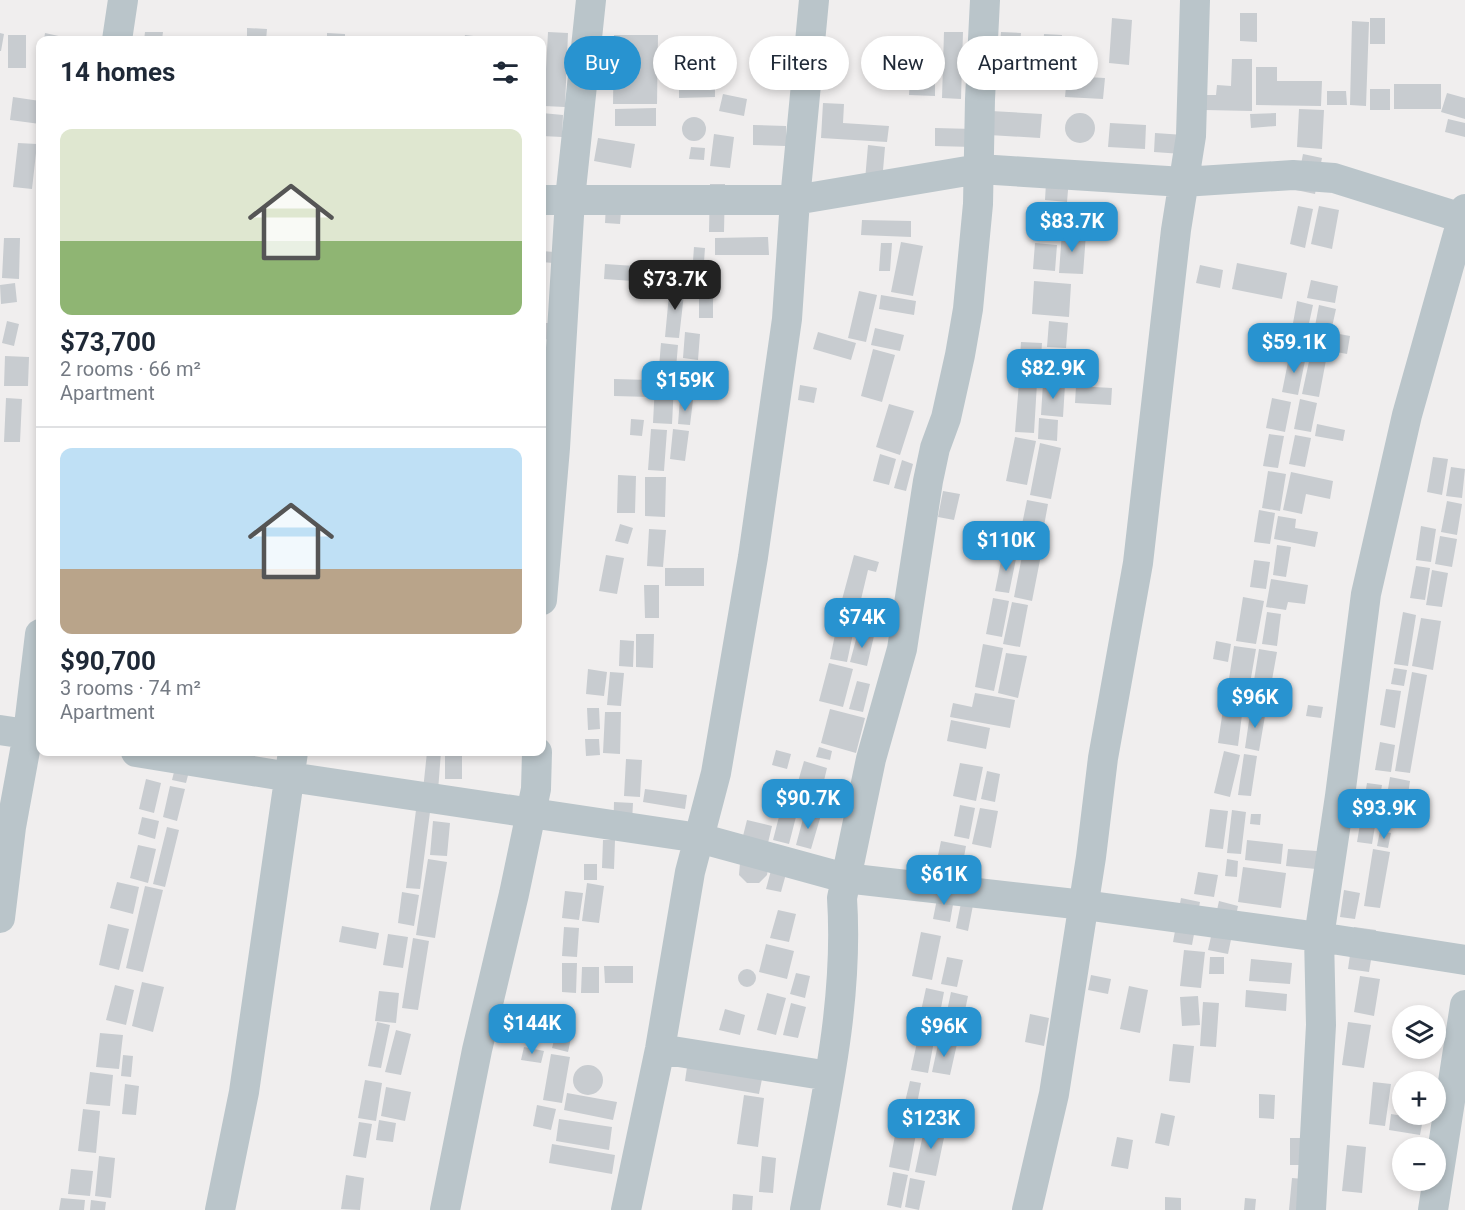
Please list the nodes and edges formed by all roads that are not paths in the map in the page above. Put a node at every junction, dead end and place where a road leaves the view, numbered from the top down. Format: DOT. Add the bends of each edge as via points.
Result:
graph roads {
  1 [pos="123,0"];
  2 [pos="591,0"];
  3 [pos="814,0"];
  4 [pos="986,0"];
  5 [pos="1195,0"];
  6 [pos="118,36"];
  7 [pos="979,169"];
  8 [pos="1183,182"];
  9 [pos="556,200"];
  10 [pos="795,200"];
  11 [pos="1464,215"];
  12 [pos="546,553"];
  13 [pos="36,657"];
  14 [pos="23,733"];
  15 [pos="188,756"];
  16 [pos="537,756"];
  17 [pos="292,764"];
  18 [pos="531,814"];
  19 [pos="699,838"];
  20 [pos="846,878"];
  21 [pos="1084,905"];
  22 [pos="0,918"];
  23 [pos="1319,937"];
  24 [pos="1465,960"];
  25 [pos="1465,1005"];
  26 [pos="660,1049"];
  27 [pos="829,1076"];
  28 [pos="220,1210"];
  29 [pos="445,1210"];
  30 [pos="626,1210"];
  31 [pos="805,1210"];
  32 [pos="1027,1210"];
  33 [pos="1311,1210"];
  34 [pos="1433,1210"];
  1 -- 6 [label="street"];
  2 -- 9 [label="street"];
  3 -- 10 [label="street"];
  4 -- 7 [label="street"];
  5 -- 8 [label="street" via="1191,136"];
  7 -- 8 [label="street"];
  7 -- 10 [label="street"];
  7 -- 20 [label="street" via="973,263 960,355 928,481 902,649 871,759"];
  8 -- 11 [label="street" via="1293,175 1334,178"];
  8 -- 21 [label="street" via="1138,562 1103,758"];
  9 -- 10 [label="street"];
  9 -- 12 [label="street" via="555,448"];
  10 -- 19 [label="street" via="787,319 753,557 716,773"];
  11 -- 23 [label="street" via="1407,415 1366,594"];
  13 -- 14 [label="street"];
  14 -- 22 [label="street"];
  15 -- 17 [label="street"];
  16 -- 18 [label="street"];
  17 -- 18 [label="street"];
  17 -- 28 [label="street" via="244,1092"];
  18 -- 19 [label="street"];
  18 -- 29 [label="street"];
  19 -- 20 [label="street"];
  19 -- 26 [label="street"];
  20 -- 21 [label="street"];
  20 -- 27 [label="street" via="839,1017"];
  21 -- 23 [label="street"];
  21 -- 32 [label="street" via="1054,1094"];
  23 -- 24 [label="street"];
  23 -- 33 [label="street" via="1321,1025"];
  25 -- 34 [label="street"];
  26 -- 27 [label="street"];
  26 -- 30 [label="street"];
  27 -- 31 [label="street"];
}
